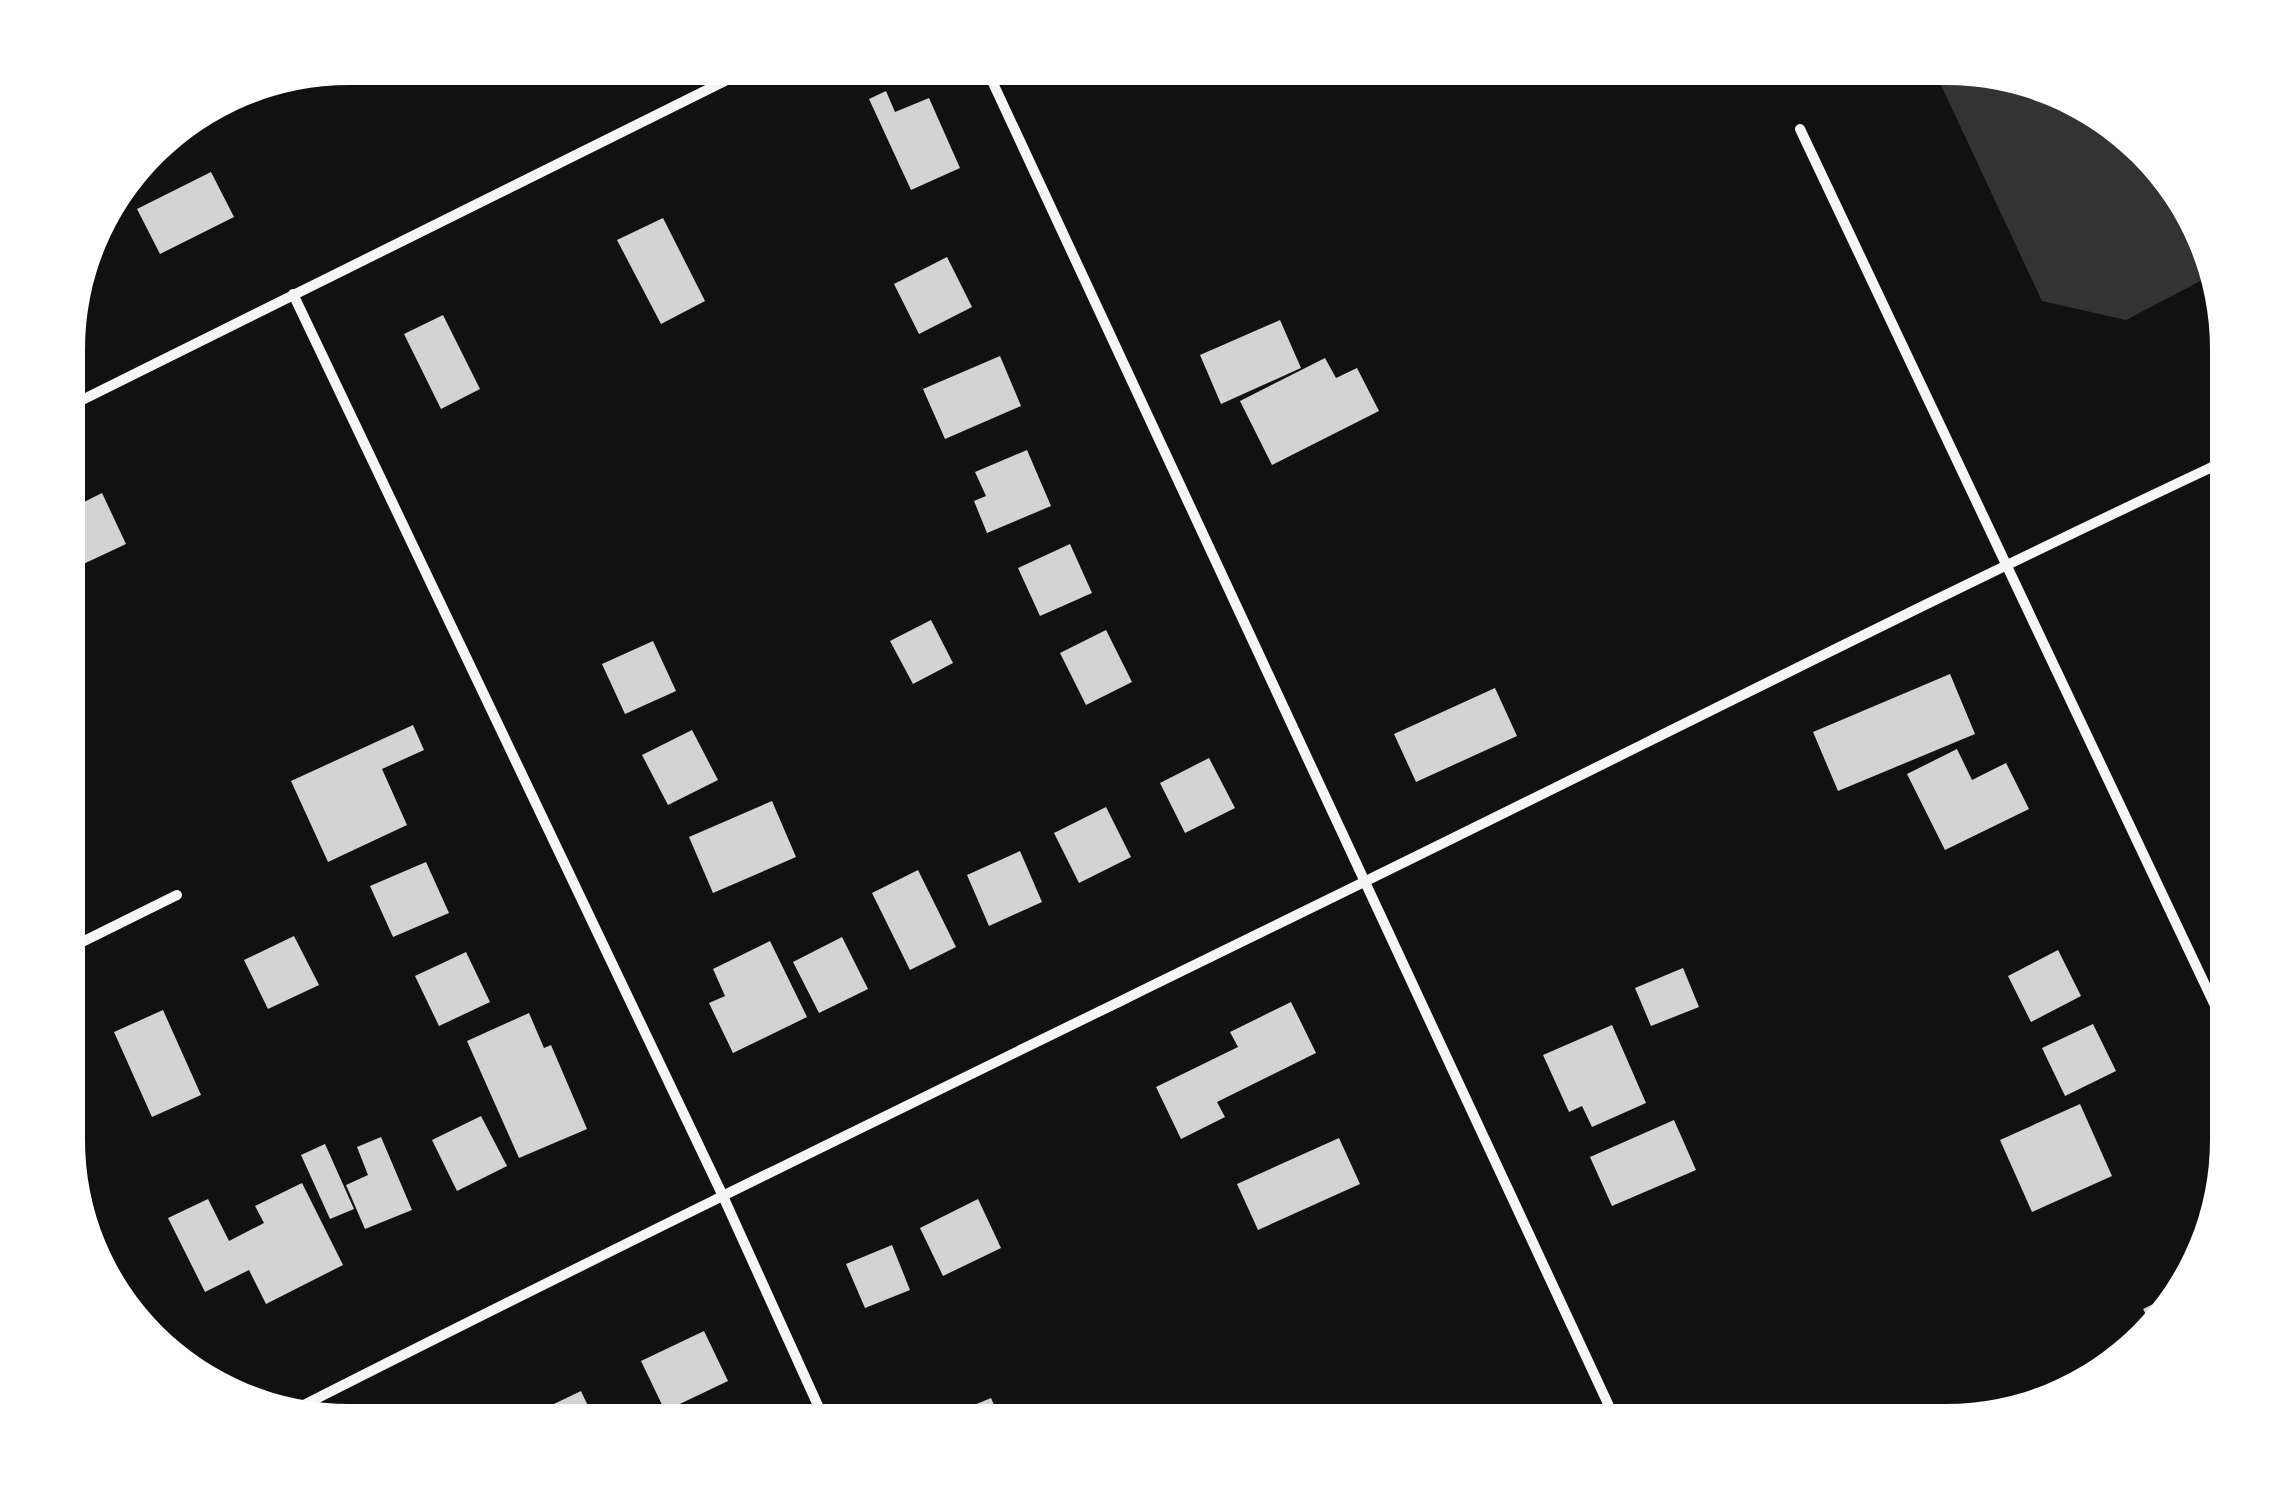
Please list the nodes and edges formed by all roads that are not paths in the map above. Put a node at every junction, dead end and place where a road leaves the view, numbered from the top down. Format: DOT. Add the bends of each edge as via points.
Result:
graph roads {
  1 [pos="714,86"];
  2 [pos="994,86"];
  3 [pos="1800,129"];
  4 [pos="293,294"];
  5 [pos="85,398"];
  6 [pos="2209,468"];
  7 [pos="2004,565"];
  8 [pos="1366,881"];
  9 [pos="177,894"];
  10 [pos="85,940"];
  11 [pos="2209,993"];
  12 [pos="722,1194"];
  13 [pos="311,1401"];
  14 [pos="1608,1403"];
  15 [pos="817,1404"];
  1 -- 4 [label="street"];
  2 -- 8 [label="street"];
  3 -- 7 [label="street"];
  4 -- 5 [label="street"];
  4 -- 12 [label="street"];
  6 -- 7 [label="street"];
  7 -- 8 [label="street"];
  7 -- 11 [label="street"];
  8 -- 12 [label="street"];
  8 -- 14 [label="street"];
  9 -- 10 [label="street"];
  12 -- 13 [label="street"];
  12 -- 15 [label="street"];
}
